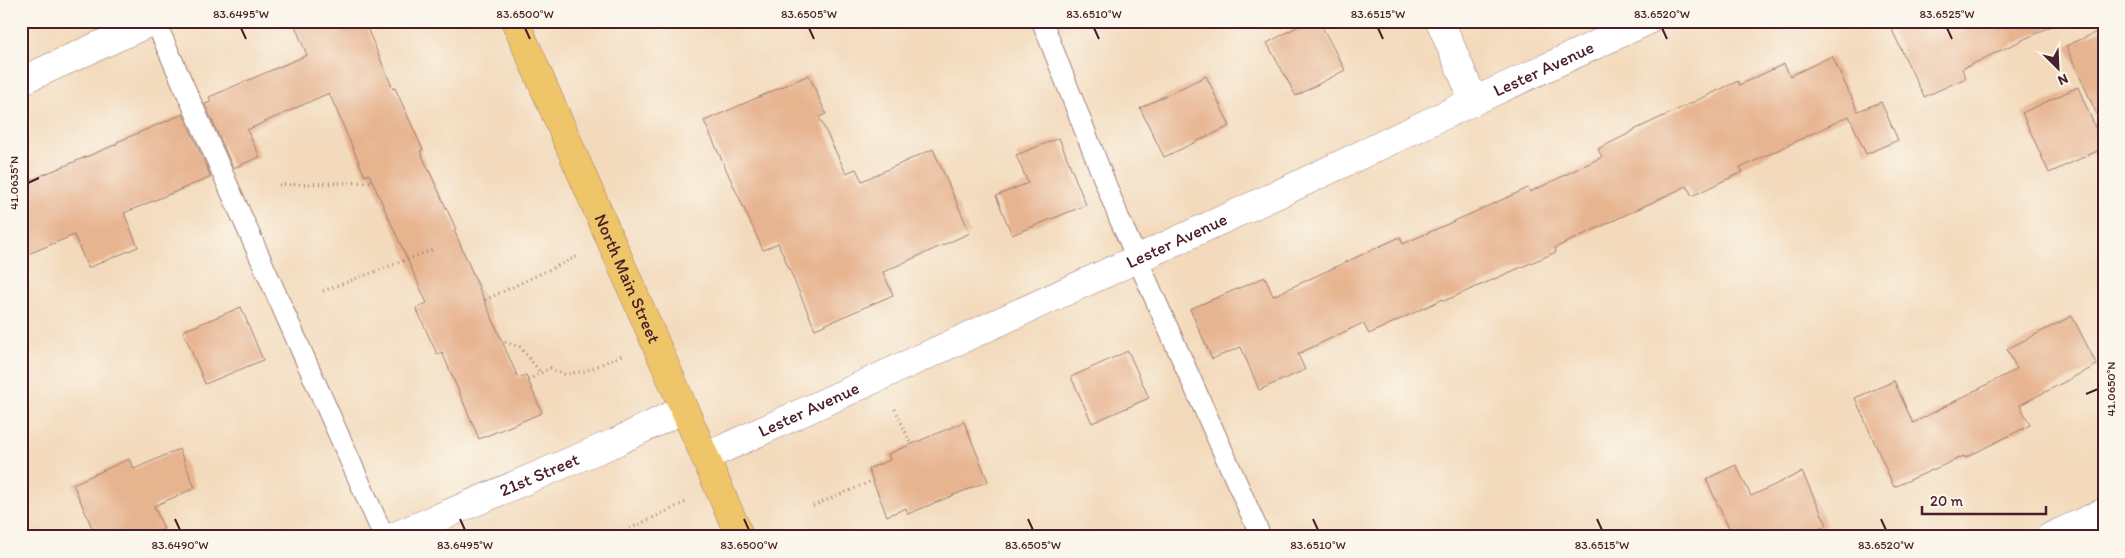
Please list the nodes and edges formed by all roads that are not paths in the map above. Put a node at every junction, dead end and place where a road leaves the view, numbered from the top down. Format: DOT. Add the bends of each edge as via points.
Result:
graph roads {
  1 [pos="154,21"];
  2 [pos="515,21"];
  3 [pos="1042,21"];
  4 [pos="1440,21"];
  5 [pos="1647,21"];
  6 [pos="21,81"];
  7 [pos="1474,100"];
  8 [pos="1137,258"];
  9 [pos="684,409"];
  10 [pos="705,457"];
  11 [pos="2104,512"];
  12 [pos="384,537"];
  13 [pos="393,537"];
  14 [pos="740,537"];
  15 [pos="1261,537"];
  16 [pos="2050,537"];
  1 -- 6 [label="street"];
  1 -- 12 [label="lane"];
  2 -- 9 [label="main road, North Main Street"];
  3 -- 8 [label="lane"];
  4 -- 7 [label="street"];
  5 -- 7 [label="street, Lester Avenue"];
  7 -- 8 [label="street, Lester Avenue"];
  8 -- 10 [label="street, Lester Avenue"];
  8 -- 15 [label="lane"];
  9 -- 10 [label="main road, North Main Street"];
  9 -- 13 [label="street, 21st Street" via="616,442"];
  10 -- 14 [label="main road, North Main Street"];
  11 -- 16 [label="street"];
}
